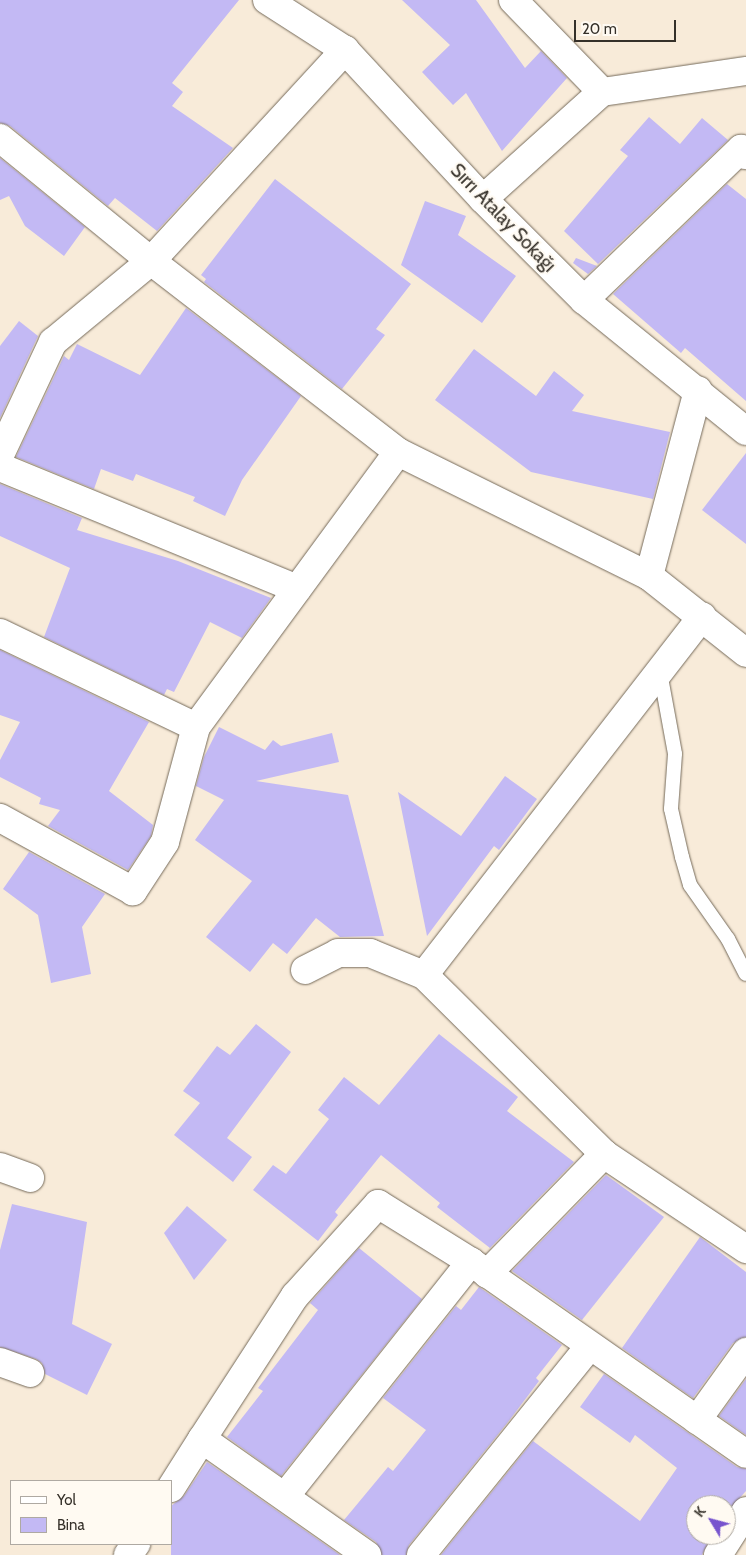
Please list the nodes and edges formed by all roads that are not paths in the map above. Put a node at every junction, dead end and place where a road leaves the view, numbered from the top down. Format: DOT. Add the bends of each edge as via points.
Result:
graph roads {
  1 [pos="267,0"];
  2 [pos="513,0"];
  3 [pos="345,50"];
  4 [pos="746,71"];
  5 [pos="602,92"];
  6 [pos="0,138"];
  7 [pos="746,155"];
  8 [pos="483,199"];
  9 [pos="151,261"];
  10 [pos="584,300"];
  11 [pos="698,390"];
  12 [pos="746,431"];
  13 [pos="398,452"];
  14 [pos="0,455"];
  15 [pos="0,467"];
  16 [pos="648,576"];
  17 [pos="297,589"];
  18 [pos="702,616"];
  19 [pos="0,632"];
  20 [pos="746,653"];
  21 [pos="659,672"];
  22 [pos="196,727"];
  23 [pos="0,818"];
  24 [pos="305,970"];
  25 [pos="746,974"];
  26 [pos="424,975"];
  27 [pos="604,1154"];
  28 [pos="0,1167"];
  29 [pos="30,1178"];
  30 [pos="746,1250"];
  31 [pos="479,1268"];
  32 [pos="589,1347"];
  33 [pos="746,1352"];
  34 [pos="0,1362"];
  35 [pos="30,1373"];
  36 [pos="697,1420"];
  37 [pos="202,1439"];
  38 [pos="746,1454"];
  39 [pos="172,1486"];
  40 [pos="286,1495"];
  41 [pos="746,1511"];
  42 [pos="367,1555"];
  43 [pos="421,1555"];
  44 [pos="718,1555"];
  1 -- 3 [label="street, Sırrı Atalay Sokağı"];
  2 -- 5 [label="street"];
  3 -- 8 [label="street, Sırrı Atalay Sokağı"];
  3 -- 9 [label="street"];
  4 -- 5 [label="street"];
  5 -- 8 [label="street"];
  6 -- 9 [label="street"];
  7 -- 10 [label="street" via="741,149"];
  8 -- 10 [label="street, Sırrı Atalay Sokağı"];
  9 -- 13 [label="street"];
  9 -- 14 [label="street" via="54,342"];
  10 -- 11 [label="street, Sırrı Atalay Sokağı"];
  11 -- 12 [label="street, Sırrı Atalay Sokağı"];
  11 -- 16 [label="street"];
  13 -- 16 [label="street"];
  13 -- 17 [label="street"];
  15 -- 17 [label="street"];
  16 -- 18 [label="street"];
  17 -- 22 [label="street"];
  18 -- 20 [label="street"];
  18 -- 21 [label="street"];
  19 -- 22 [label="street"];
  21 -- 25 [label="lane" via="675,754 671,809 684,866 690,885 728,939"];
  21 -- 26 [label="street"];
  22 -- 23 [label="street" via="165,842 133,891"];
  24 -- 26 [label="street" via="338,953 370,953"];
  26 -- 27 [label="street"];
  27 -- 30 [label="street"];
  27 -- 31 [label="street"];
  28 -- 29 [label="street"];
  31 -- 32 [label="street"];
  31 -- 37 [label="street" via="378,1204 295,1296"];
  31 -- 40 [label="street"];
  32 -- 36 [label="street"];
  32 -- 43 [label="street"];
  33 -- 36 [label="street"];
  34 -- 35 [label="street"];
  36 -- 38 [label="street"];
  37 -- 39 [label="street"];
  37 -- 40 [label="street"];
  40 -- 42 [label="street"];
  41 -- 44 [label="street"];
}
